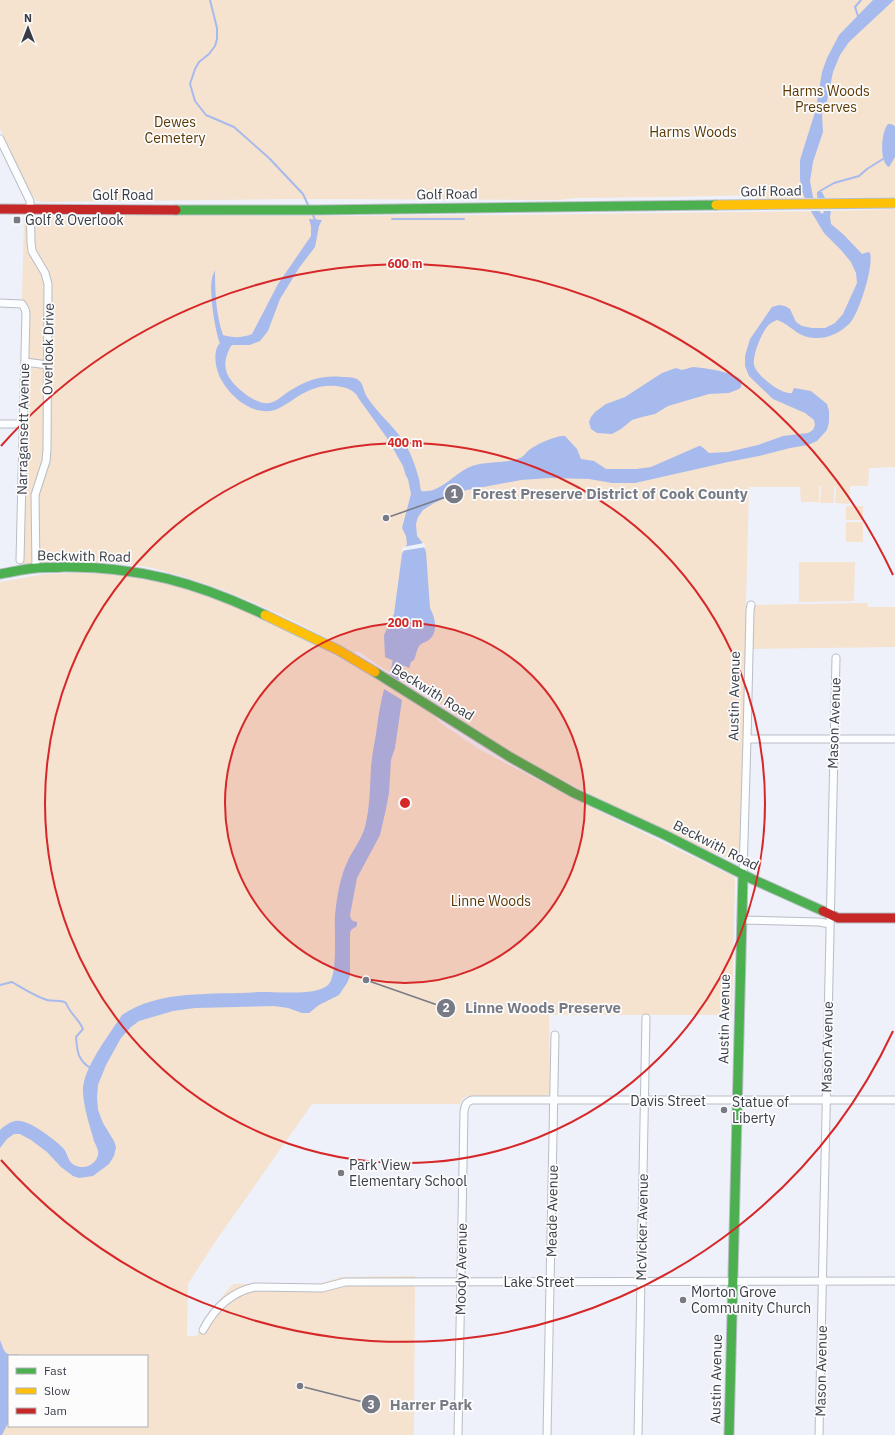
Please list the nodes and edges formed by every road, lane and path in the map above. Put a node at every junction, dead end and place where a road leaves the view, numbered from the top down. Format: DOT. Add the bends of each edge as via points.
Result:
graph roads {
  1 [pos="0,139"];
  2 [pos="895,203"];
  3 [pos="31,209"];
  4 [pos="0,210"];
  5 [pos="0,303"];
  6 [pos="25,362"];
  7 [pos="48,365"];
  8 [pos="0,424"];
  9 [pos="22,424"];
  10 [pos="20,560"];
  11 [pos="36,568"];
  12 [pos="0,574"];
  13 [pos="751,605"];
  14 [pos="836,658"];
  15 [pos="748,739"];
  16 [pos="895,739"];
  17 [pos="834,740"];
  18 [pos="743,874"];
  19 [pos="895,918"];
  20 [pos="830,919"];
  21 [pos="741,920"];
  22 [pos="646,1018"];
  23 [pos="555,1035"];
  24 [pos="554,1100"];
  25 [pos="645,1100"];
  26 [pos="736,1100"];
  27 [pos="826,1100"];
  28 [pos="895,1100"];
  29 [pos="466,1104"];
  30 [pos="732,1281"];
  31 [pos="822,1281"];
  32 [pos="895,1281"];
  33 [pos="460,1282"];
  34 [pos="551,1282"];
  35 [pos="642,1282"];
  36 [pos="202,1330"];
  37 [pos="458,1435"];
  38 [pos="547,1435"];
  39 [pos="638,1435"];
  40 [pos="729,1435"];
  41 [pos="819,1435"];
  1 -- 3 [label="street, Overlook Drive" via="30,201"];
  2 -- 3 [label="street, Golf Road" via="317,210"];
  3 -- 4 [label="street, Golf Road"];
  3 -- 7 [label="street, Overlook Drive" via="32,251 45,273 48,284"];
  5 -- 6 [label="street, Narragansett Avenue" via="18,303 24,306"];
  6 -- 7 [label="street"];
  6 -- 9 [label="street, Narragansett Avenue"];
  7 -- 11 [label="street, Overlook Drive" via="46,461 35,495"];
  8 -- 9 [label="street"];
  9 -- 10 [label="street, Narragansett Avenue"];
  11 -- 12 [label="street, Beckwith Road"];
  11 -- 18 [label="street, Beckwith Road" via="88,567 149,574 177,580 241,604 338,650 510,757 574,793"];
  13 -- 15 [label="street, Austin Avenue"];
  14 -- 17 [label="street, Mason Avenue"];
  15 -- 17 [label="street"];
  15 -- 18 [label="street, Austin Avenue"];
  16 -- 17 [label="street"];
  17 -- 20 [label="street, Mason Avenue"];
  18 -- 20 [label="street, Beckwith Road"];
  18 -- 21 [label="street, Austin Avenue"];
  19 -- 20 [label="street, Beckwith Road"];
  20 -- 21 [label="street" via="819,922"];
  20 -- 27 [label="street, Mason Avenue"];
  21 -- 26 [label="street, Austin Avenue"];
  22 -- 25 [label="street, McVicker Avenue"];
  23 -- 24 [label="street, Meade Avenue"];
  24 -- 25 [label="street, Davis Street"];
  24 -- 29 [label="street, Davis Street" via="472,1100"];
  24 -- 34 [label="street, Meade Avenue"];
  25 -- 26 [label="street, Davis Street"];
  25 -- 35 [label="street, McVicker Avenue"];
  26 -- 27 [label="street, Davis Street"];
  26 -- 30 [label="street, Austin Avenue"];
  27 -- 28 [label="street, Davis Street"];
  27 -- 31 [label="street, Mason Avenue"];
  29 -- 33 [label="street, Moody Avenue"];
  30 -- 31 [label="street, Lake Street"];
  30 -- 35 [label="street, Lake Street"];
  30 -- 40 [label="street, Austin Avenue"];
  31 -- 32 [label="street, Lake Street"];
  31 -- 41 [label="street, Mason Avenue"];
  33 -- 34 [label="street, Lake Street"];
  33 -- 36 [label="street, Lake Street" via="345,1282 322,1288 250,1288 237,1293 221,1305"];
  33 -- 37 [label="street, Moody Avenue"];
  34 -- 35 [label="street, Lake Street"];
  34 -- 38 [label="street, Meade Avenue"];
  35 -- 39 [label="street, McVicker Avenue"];
}
